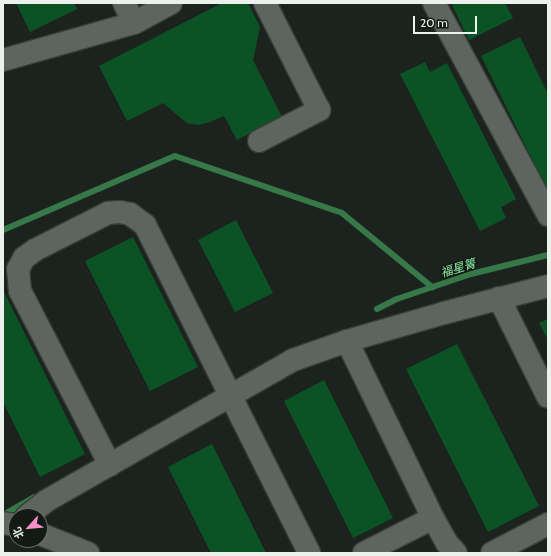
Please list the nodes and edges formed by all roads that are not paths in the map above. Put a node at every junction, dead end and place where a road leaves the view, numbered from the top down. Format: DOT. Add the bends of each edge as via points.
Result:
graph roads {
  1 [pos="124,3"];
  2 [pos="171,3"];
  3 [pos="265,3"];
  4 [pos="434,3"];
  5 [pos="134,23"];
  6 [pos="3,60"];
  7 [pos="259,141"];
  8 [pos="548,216"];
  9 [pos="548,286"];
  10 [pos="499,298"];
  11 [pos="347,341"];
  12 [pos="230,395"];
  13 [pos="548,397"];
  14 [pos="110,465"];
  15 [pos="37,508"];
  16 [pos="433,518"];
  17 [pos="548,524"];
  18 [pos="48,537"];
  19 [pos="88,553"];
  20 [pos="309,553"];
  21 [pos="364,553"];
  22 [pos="456,553"];
  23 [pos="492,553"];
  1 -- 5 [label="street"];
  2 -- 5 [label="street"];
  3 -- 7 [label="street" via="319,110"];
  4 -- 8 [label="street"];
  5 -- 6 [label="street"];
  9 -- 10 [label="street"];
  10 -- 11 [label="street"];
  10 -- 13 [label="street"];
  11 -- 12 [label="street" via="293,360"];
  11 -- 16 [label="street"];
  12 -- 14 [label="street"];
  12 -- 14 [label="street" via="144,225 138,219 130,214 108,213 34,250 24,258 18,269 20,291"];
  12 -- 20 [label="street"];
  14 -- 15 [label="street"];
  16 -- 21 [label="street"];
  16 -- 22 [label="street" via="447,543"];
  17 -- 23 [label="street"];
  18 -- 19 [label="street"];
}
